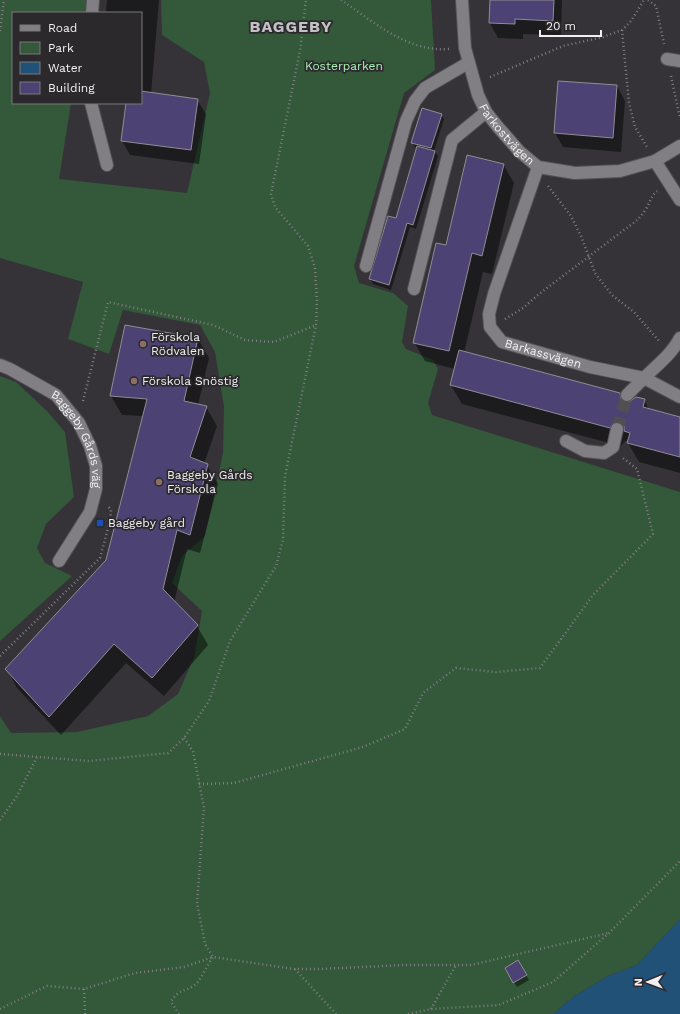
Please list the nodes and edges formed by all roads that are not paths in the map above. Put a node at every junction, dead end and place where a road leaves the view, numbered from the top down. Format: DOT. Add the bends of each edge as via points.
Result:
graph roads {
  1 [pos="94,0"];
  2 [pos="462,0"];
  3 [pos="92,12"];
  4 [pos="667,59"];
  5 [pos="680,61"];
  6 [pos="468,63"];
  7 [pos="91,104"];
  8 [pos="486,112"];
  9 [pos="680,146"];
  10 [pos="655,161"];
  11 [pos="107,165"];
  12 [pos="537,170"];
  13 [pos="680,200"];
  14 [pos="366,266"];
  15 [pos="414,289"];
  16 [pos="680,338"];
  17 [pos="0,366"];
  18 [pos="644,378"];
  19 [pos="627,395"];
  20 [pos="680,397"];
  21 [pos="617,430"];
  22 [pos="566,441"];
  23 [pos="59,561"];
  1 -- 3 [label="street"];
  2 -- 6 [label="street, Farkostvägen"];
  4 -- 5 [label="street"];
  6 -- 8 [label="street, Farkostvägen"];
  6 -- 14 [label="street" via="424,88 415,101 406,121"];
  7 -- 11 [label="street"];
  8 -- 12 [label="street, Farkostvägen"];
  8 -- 15 [label="street" via="452,140"];
  9 -- 10 [label="street, Farkostvägen"];
  10 -- 12 [label="street, Farkostvägen" via="620,171 575,173"];
  10 -- 13 [label="street"];
  12 -- 18 [label="street, Barkassvägen" via="494,294 489,314 490,327 502,342 590,367"];
  16 -- 18 [label="street"];
  17 -- 23 [label="street, Baggeby Gårds väg" via="56,395 79,423 90,446 96,466 96,489 90,512"];
  18 -- 19 [label="street"];
  18 -- 20 [label="street, Barkassvägen"];
  21 -- 22 [label="street" via="613,447 604,452 584,451"];
}
